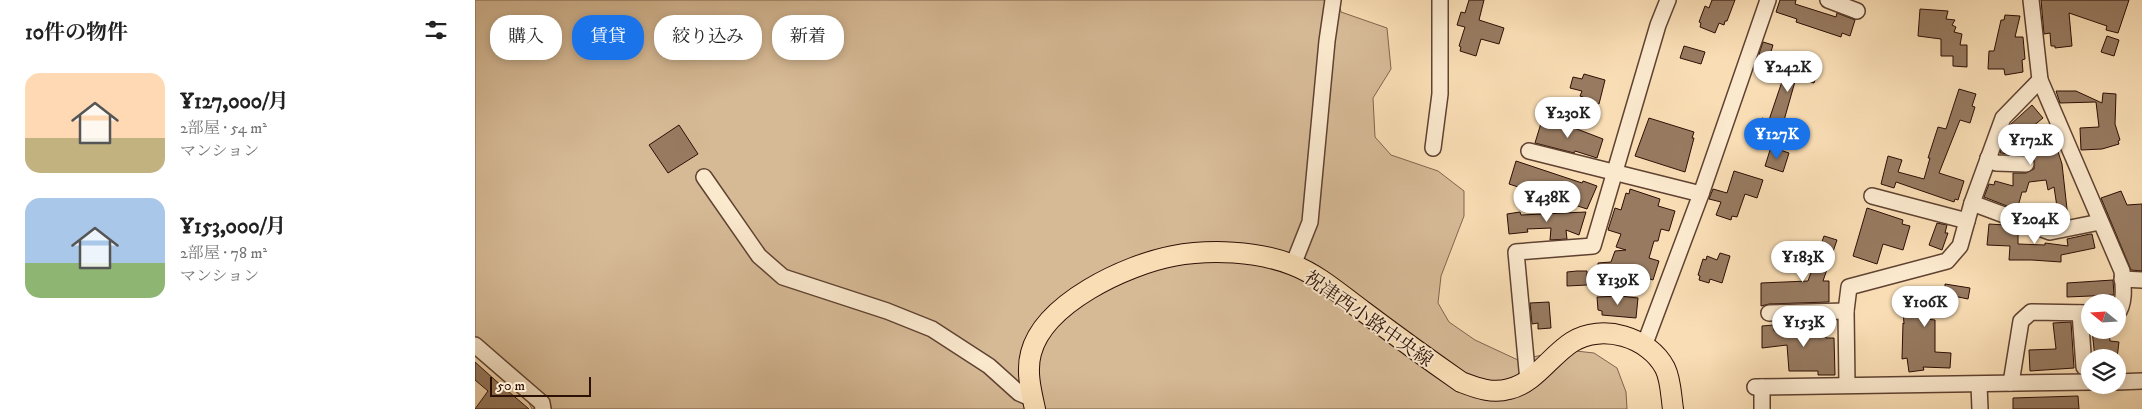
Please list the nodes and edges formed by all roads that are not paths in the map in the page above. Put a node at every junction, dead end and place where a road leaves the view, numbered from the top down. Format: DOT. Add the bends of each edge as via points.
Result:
graph roads {
  1 [pos="1333,0"];
  2 [pos="1440,0"];
  3 [pos="1668,0"];
  4 [pos="1768,0"];
  5 [pos="1828,0"];
  6 [pos="2031,0"];
  7 [pos="1857,10"];
  8 [pos="2040,80"];
  9 [pos="1433,148"];
  10 [pos="1529,151"];
  11 [pos="1988,158"];
  12 [pos="2026,164"];
  13 [pos="1614,172"];
  14 [pos="703,177"];
  15 [pos="1701,194"];
  16 [pos="1872,196"];
  17 [pos="1972,202"];
  18 [pos="1967,221"];
  19 [pos="2100,222"];
  20 [pos="1293,265"];
  21 [pos="2122,279"];
  22 [pos="2142,280"];
  23 [pos="2122,294"];
  24 [pos="1846,311"];
  25 [pos="1769,313"];
  26 [pos="2081,313"];
  27 [pos="475,345"];
  28 [pos="1644,346"];
  29 [pos="1528,381"];
  30 [pos="2142,381"];
  31 [pos="2081,382"];
  32 [pos="2126,382"];
  33 [pos="2011,383"];
  34 [pos="1847,385"];
  35 [pos="1979,385"];
  36 [pos="1034,404"];
  37 [pos="543,409"];
  38 [pos="1673,409"];
  39 [pos="1762,409"];
  40 [pos="1980,409"];
  1 -- 20 [label="street" via="1310,222"];
  2 -- 9 [label="street" via="1440,94"];
  3 -- 13 [label="street"];
  4 -- 15 [label="street"];
  5 -- 7 [label="street"];
  6 -- 8 [label="street"];
  8 -- 11 [label="street" via="2003,118"];
  8 -- 19 [label="street"];
  10 -- 13 [label="street"];
  11 -- 12 [label="street" via="1996,163"];
  11 -- 17 [label="street"];
  13 -- 15 [label="street"];
  13 -- 29 [label="street" via="1593,246 1516,252"];
  14 -- 36 [label="street" via="759,256 783,277 932,329 989,366"];
  15 -- 28 [label="street"];
  16 -- 18 [label="street"];
  17 -- 18 [label="street"];
  17 -- 19 [label="street" via="2051,232"];
  18 -- 24 [label="street" via="1960,246 1947,262 1849,287"];
  19 -- 21 [label="street" via="2122,271"];
  20 -- 29 [label="main road, 祝津西小路中央線" via="1321,280 1461,382 1482,390 1500,391"];
  20 -- 36 [label="main road, 祝津西小路中央線" via="1252,255 1195,253 1172,256 1113,277 1061,308 1037,336 1029,371"];
  21 -- 22 [label="street"];
  21 -- 23 [label="street"];
  24 -- 25 [label="street"];
  24 -- 34 [label="street"];
  26 -- 33 [label="street" via="2031,312 2021,321"];
  27 -- 37 [label="street" via="542,403"];
  28 -- 29 [label="main road, 祝津西小路中央線" via="1631,338 1587,335 1572,342"];
  28 -- 38 [label="main road, 祝津西小路中央線" via="1665,369"];
  30 -- 32 [label="street"];
  31 -- 33 [label="street"];
  33 -- 35 [label="street"];
  34 -- 35 [label="street"];
  34 -- 39 [label="street" via="1759,387"];
  35 -- 40 [label="street"];
}
